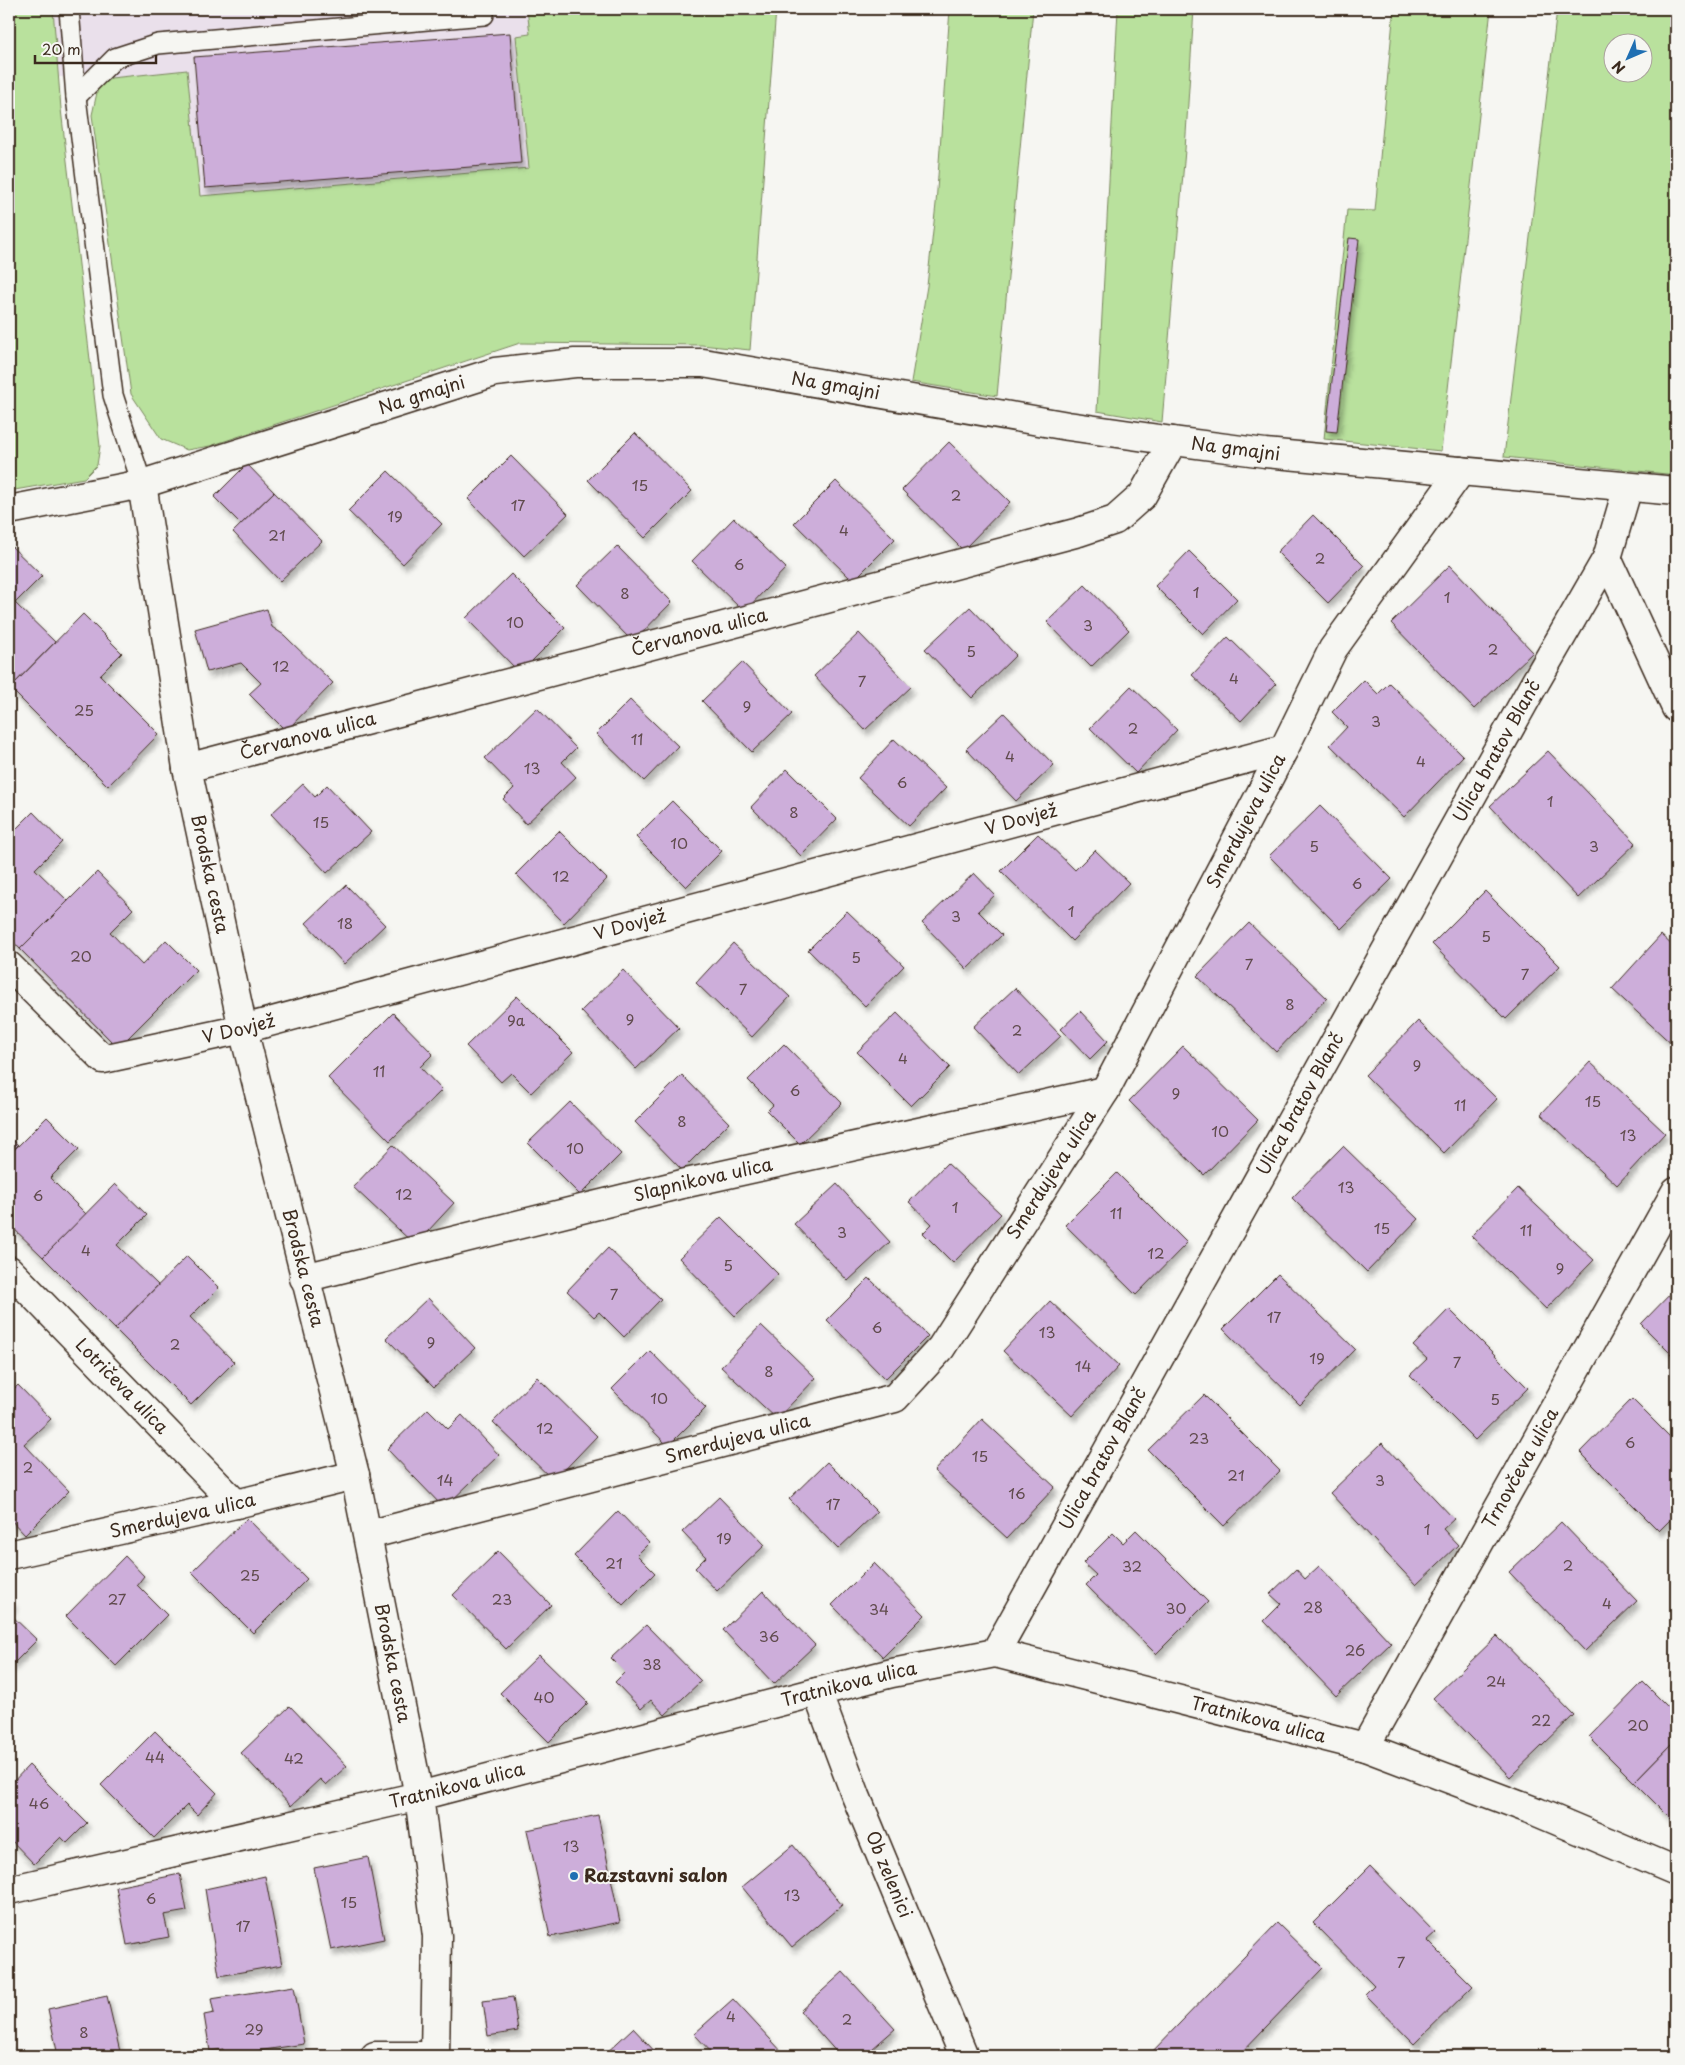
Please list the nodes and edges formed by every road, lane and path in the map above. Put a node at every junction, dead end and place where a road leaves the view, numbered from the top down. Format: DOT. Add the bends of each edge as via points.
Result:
graph roads {
  1 [pos="69,9"];
  2 [pos="484,15"];
  3 [pos="76,97"];
  4 [pos="1173,441"];
  5 [pos="1461,471"];
  6 [pos="142,484"];
  7 [pos="1628,487"];
  8 [pos="1676,491"];
  9 [pos="9,510"];
  10 [pos="1607,558"];
  11 [pos="1676,708"];
  12 [pos="1284,749"];
  13 [pos="187,768"];
  14 [pos="9,966"];
  15 [pos="243,1029"];
  16 [pos="1105,1091"];
  17 [pos="1676,1191"];
  18 [pos="9,1270"];
  19 [pos="304,1278"];
  20 [pos="355,1475"];
  21 [pos="236,1504"];
  22 [pos="368,1535"];
  23 [pos="10,1553"];
  24 [pos="995,1653"];
  25 [pos="817,1692"];
  26 [pos="1365,1747"];
  27 [pos="419,1796"];
  28 [pos="1676,1871"];
  29 [pos="9,1890"];
  30 [pos="956,2055"];
  31 [pos="375,2056"];
  32 [pos="435,2056"];
  1 -- 3 [label="lane"];
  2 -- 3 [label="lane" via="158,44 115,58"];
  3 -- 6 [label="lane" via="113,395"];
  4 -- 5 [label="street, Na gmajni"];
  4 -- 6 [label="street, Na gmajni" via="704,363 575,363 495,372"];
  4 -- 13 [label="street, Červanova ulica" via="1142,496 1115,520 1079,532"];
  5 -- 7 [label="street, Na gmajni"];
  5 -- 12 [label="street, Smerdujeva ulica" via="1333,649"];
  6 -- 9 [label="street, Na gmajni"];
  6 -- 13 [label="street, Brodska cesta"];
  7 -- 8 [label="street, Na gmajni"];
  7 -- 10 [label="street, Ulica bratov Blanč"];
  10 -- 11 [label="street"];
  10 -- 24 [label="street, Ulica bratov Blanč" via="1527,696"];
  12 -- 15 [label="street, V Dovjež"];
  12 -- 16 [label="street, Smerdujeva ulica"];
  13 -- 15 [label="street, Brodska cesta"];
  14 -- 15 [label="street, V Dovjež" via="103,1060"];
  15 -- 19 [label="street, Brodska cesta"];
  16 -- 19 [label="street, Slapnikova ulica" via="682,1184"];
  16 -- 22 [label="street, Smerdujeva ulica" via="941,1348 895,1398"];
  17 -- 26 [label="street, Trnovčeva ulica"];
  18 -- 21 [label="street, Lotričeva ulica"];
  19 -- 20 [label="street, Brodska cesta"];
  20 -- 21 [label="street, Smerdujeva ulica"];
  20 -- 22 [label="street, Brodska cesta"];
  21 -- 23 [label="street, Smerdujeva ulica"];
  22 -- 27 [label="street, Brodska cesta"];
  24 -- 25 [label="street, Tratnikova ulica" via="892,1673"];
  24 -- 26 [label="street, Tratnikova ulica"];
  25 -- 27 [label="street, Tratnikova ulica"];
  25 -- 30 [label="street, Ob zelenici"];
  26 -- 28 [label="street, Tratnikova ulica" via="1537,1812"];
  27 -- 29 [label="street, Tratnikova ulica"];
  27 -- 32 [label="street, Brodska cesta" via="437,1936"];
  31 -- 32 [label="street"];
}
